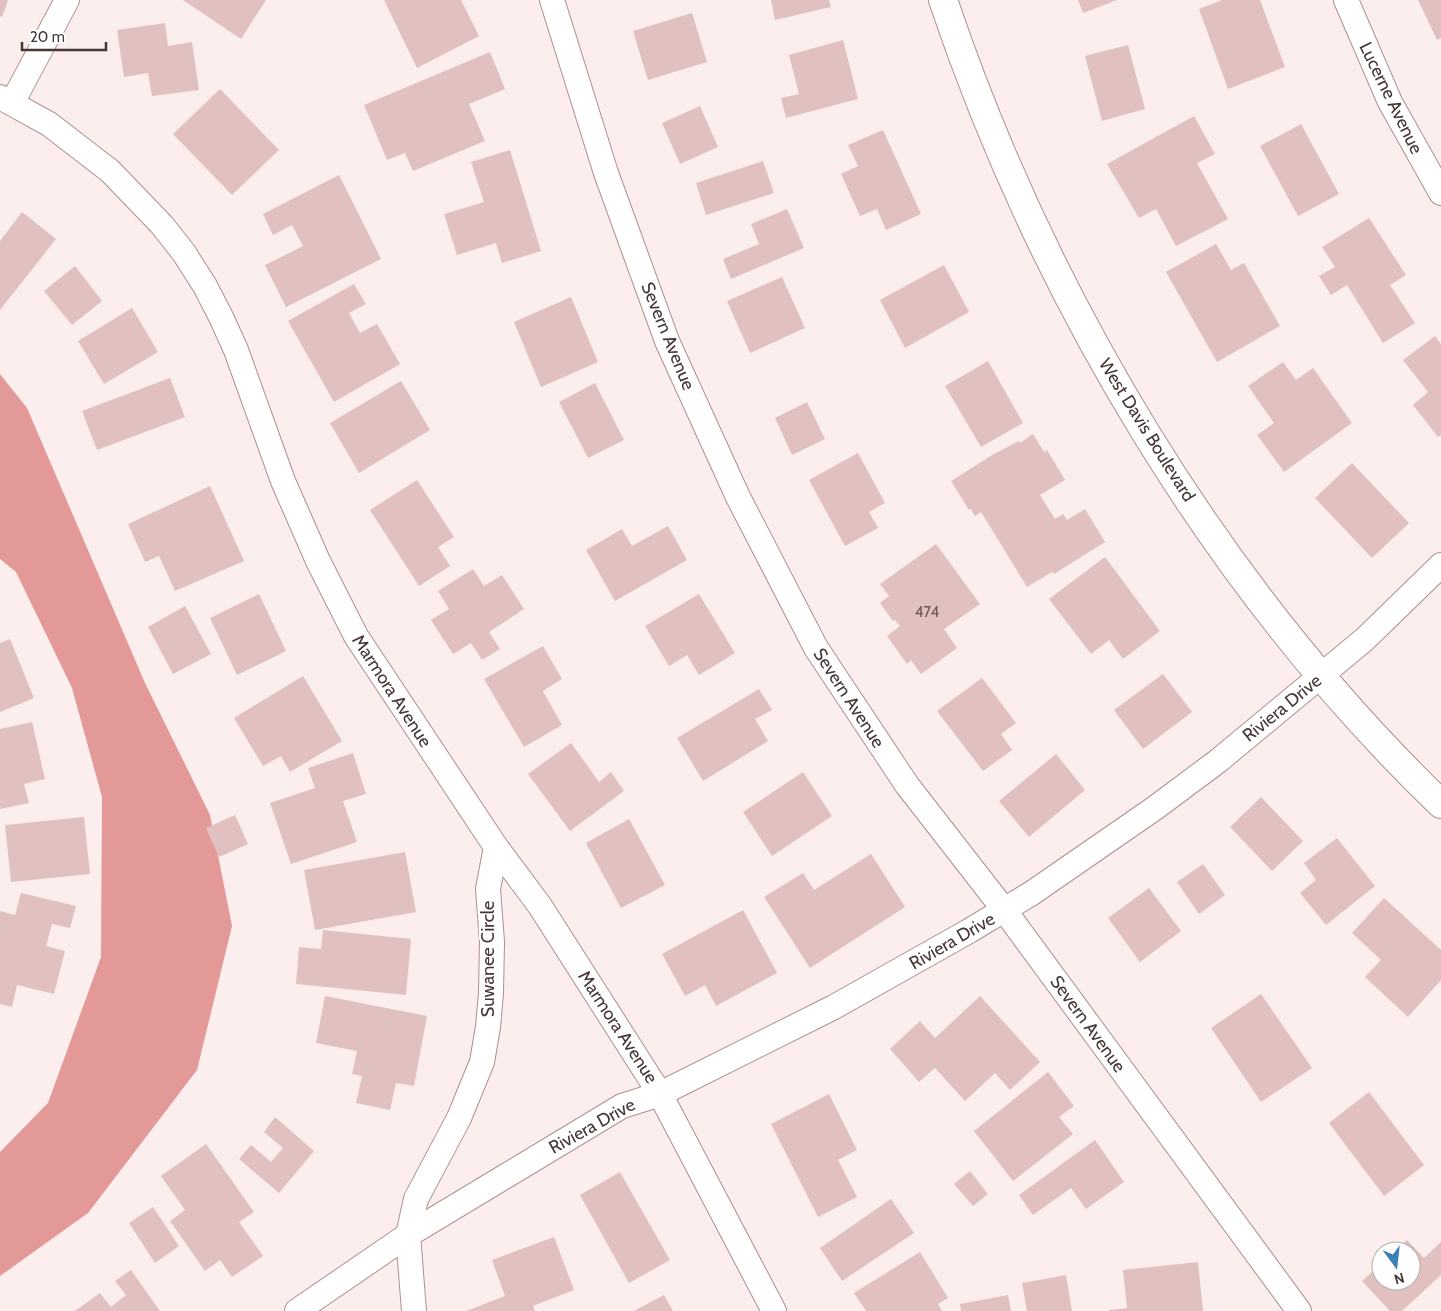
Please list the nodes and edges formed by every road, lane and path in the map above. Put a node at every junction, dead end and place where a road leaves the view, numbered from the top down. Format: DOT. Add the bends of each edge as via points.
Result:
graph roads {
  1 [pos="68,0"];
  2 [pos="552,0"];
  3 [pos="943,0"];
  4 [pos="1346,0"];
  5 [pos="6,100"];
  6 [pos="1441,193"];
  7 [pos="1441,565"];
  8 [pos="1320,677"];
  9 [pos="1441,804"];
  10 [pos="496,847"];
  11 [pos="1005,911"];
  12 [pos="660,1094"];
  13 [pos="408,1235"];
  14 [pos="297,1311"];
  15 [pos="414,1311"];
  16 [pos="774,1311"];
  17 [pos="1299,1311"];
  1 -- 5 [label="street"];
  2 -- 11 [label="street, Severn Avenue" via="606,173 667,341 738,497 816,648 907,785"];
  3 -- 8 [label="street, West Davis Boulevard" via="966,68 1012,180 1117,385 1226,554"];
  4 -- 6 [label="street, Lucerne Avenue" via="1390,102"];
  5 -- 10 [label="street, Marmora Avenue" via="49,124 110,171 184,253 205,286 236,350 283,481 356,636"];
  7 -- 8 [label="street, Riviera Drive" via="1365,639"];
  8 -- 9 [label="street, West Davis Boulevard"];
  8 -- 11 [label="street, Riviera Drive" via="1155,808"];
  10 -- 12 [label="street, Marmora Avenue" via="540,906"];
  10 -- 13 [label="street, Suwanee Circle" via="488,889 491,993 482,1062 459,1118 416,1199"];
  11 -- 12 [label="street, Riviera Drive" via="834,1007"];
  11 -- 17 [label="street, Severn Avenue"];
  12 -- 13 [label="street, Riviera Drive" via="622,1106"];
  12 -- 16 [label="street, Marmora Avenue"];
  13 -- 14 [label="street"];
  13 -- 15 [label="street, Suwanee Circle"];
}
